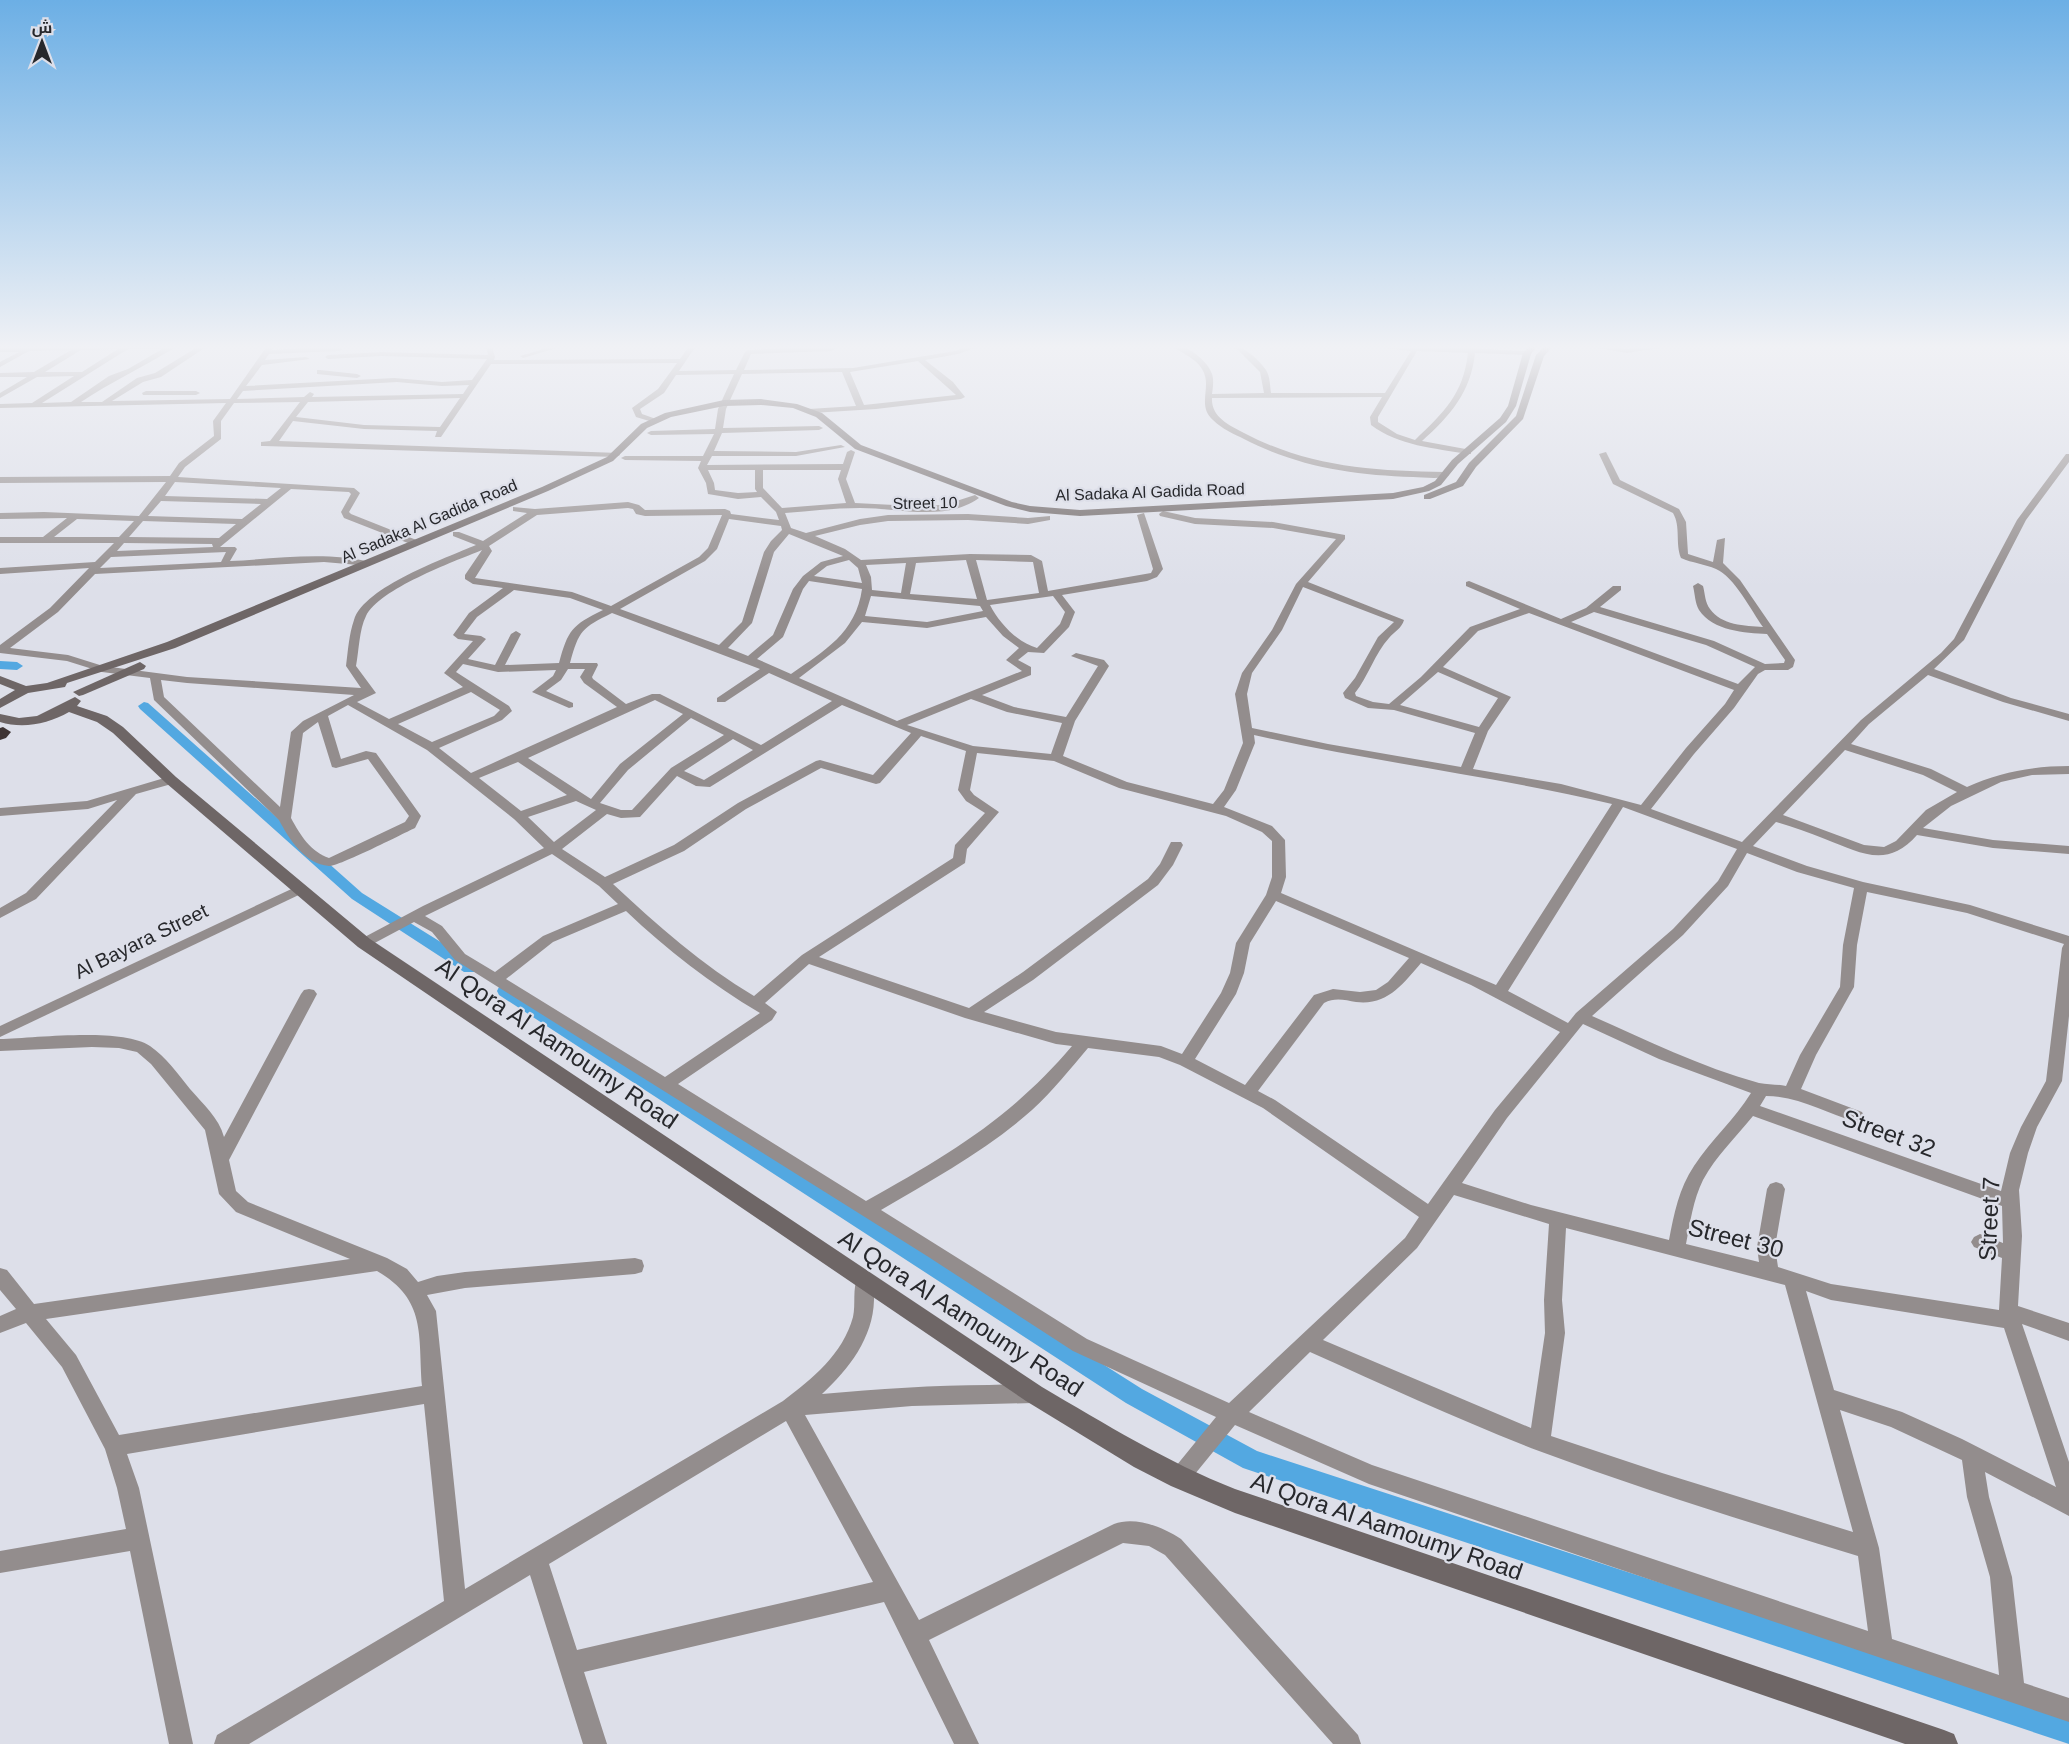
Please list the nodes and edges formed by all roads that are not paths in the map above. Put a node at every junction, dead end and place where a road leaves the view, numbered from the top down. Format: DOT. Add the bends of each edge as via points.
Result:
graph roads {
  1 [pos="217,425"];
  2 [pos="286,425"];
  3 [pos="349,425"];
  4 [pos="446,425"];
  5 [pos="646,425"];
  6 [pos="665,425"];
  7 [pos="719,425"];
  8 [pos="827,425"];
  9 [pos="1225,425"];
  10 [pos="1378,425"];
  11 [pos="1434,425"];
  12 [pos="1497,425"];
  13 [pos="1510,425"];
  14 [pos="819,428"];
  15 [pos="443,429"];
  16 [pos="636,432"];
  17 [pos="651,433"];
  18 [pos="718,433"];
  19 [pos="1418,441"];
  20 [pos="429,448"];
  21 [pos="846,450"];
  22 [pos="1468,452"];
  23 [pos="1603,454"];
  24 [pos="1481,455"];
  25 [pos="620,456"];
  26 [pos="2069,456"];
  27 [pos="705,460"];
  28 [pos="844,467"];
  29 [pos="759,469"];
  30 [pos="1445,475"];
  31 [pos="1465,475"];
  32 [pos="173,479"];
  33 [pos="0,480"];
  34 [pos="290,486"];
  35 [pos="545,489"];
  36 [pos="556,491"];
  37 [pos="762,494"];
  38 [pos="159,498"];
  39 [pos="975,498"];
  40 [pos="269,502"];
  41 [pos="851,505"];
  42 [pos="516,509"];
  43 [pos="780,511"];
  44 [pos="535,512"];
  45 [pos="1140,513"];
  46 [pos="1163,514"];
  47 [pos="0,516"];
  48 [pos="726,516"];
  49 [pos="74,517"];
  50 [pos="143,517"];
  51 [pos="1047,518"];
  52 [pos="245,522"];
  53 [pos="786,527"];
  54 [pos="452,532"];
  55 [pos="806,536"];
  56 [pos="0,540"];
  57 [pos="45,540"];
  58 [pos="122,540"];
  59 [pos="1722,540"];
  60 [pos="222,541"];
  61 [pos="416,543"];
  62 [pos="484,545"];
  63 [pos="212,548"];
  64 [pos="111,554"];
  65 [pos="970,557"];
  66 [pos="912,559"];
  67 [pos="855,560"];
  68 [pos="224,564"];
  69 [pos="367,564"];
  70 [pos="1721,567"];
  71 [pos="95,568"];
  72 [pos="0,571"];
  73 [pos="806,578"];
  74 [pos="1302,583"];
  75 [pos="1469,584"];
  76 [pos="1698,586"];
  77 [pos="511,587"];
  78 [pos="1617,588"];
  79 [pos="867,590"];
  80 [pos="1056,593"];
  81 [pos="1044,595"];
  82 [pos="905,596"];
  83 [pos="986,608"];
  84 [pos="1593,608"];
  85 [pos="607,609"];
  86 [pos="1529,609"];
  87 [pos="861,619"];
  88 [pos="1562,622"];
  89 [pos="1771,631"];
  90 [pos="516,634"];
  91 [pos="0,636"];
  92 [pos="15,638"];
  93 [pos="1025,649"];
  94 [pos="720,650"];
  95 [pos="1076,656"];
  96 [pos="748,660"];
  97 [pos="462,661"];
  98 [pos="564,666"];
  99 [pos="1763,667"];
  100 [pos="1437,668"];
  101 [pos="102,669"];
  102 [pos="498,669"];
  103 [pos="767,669"];
  104 [pos="1926,670"];
  105 [pos="123,673"];
  106 [pos="155,676"];
  107 [pos="791,679"];
  108 [pos="0,680"];
  109 [pos="52,684"];
  110 [pos="472,687"];
  111 [pos="1740,689"];
  112 [pos="25,690"];
  113 [pos="370,693"];
  114 [pos="971,695"];
  115 [pos="73,700"];
  116 [pos="350,700"];
  117 [pos="721,700"];
  118 [pos="840,701"];
  119 [pos="0,704"];
  120 [pos="569,705"];
  121 [pos="1394,707"];
  122 [pos="625,708"];
  123 [pos="691,714"];
  124 [pos="321,716"];
  125 [pos="2069,718"];
  126 [pos="1069,721"];
  127 [pos="390,723"];
  128 [pos="897,725"];
  129 [pos="1,730"];
  130 [pos="1247,730"];
  131 [pos="1482,731"];
  132 [pos="918,732"];
  133 [pos="733,734"];
  134 [pos="1843,745"];
  135 [pos="431,747"];
  136 [pos="761,749"];
  137 [pos="972,749"];
  138 [pos="519,757"];
  139 [pos="1056,758"];
  140 [pos="2069,770"];
  141 [pos="675,771"];
  142 [pos="1466,771"];
  143 [pos="471,777"];
  144 [pos="171,780"];
  145 [pos="1969,793"];
  146 [pos="131,794"];
  147 [pos="577,796"];
  148 [pos="1620,802"];
  149 [pos="592,805"];
  150 [pos="606,809"];
  151 [pos="1216,809"];
  152 [pos="1644,810"];
  153 [pos="0,812"];
  154 [pos="519,816"];
  155 [pos="1773,816"];
  156 [pos="285,818"];
  157 [pos="1913,830"];
  158 [pos="1176,845"];
  159 [pos="1743,848"];
  160 [pos="553,849"];
  161 [pos="2069,850"];
  162 [pos="604,883"];
  163 [pos="1861,886"];
  164 [pos="300,888"];
  165 [pos="1273,895"];
  166 [pos="627,904"];
  167 [pos="0,914"];
  168 [pos="412,918"];
  169 [pos="369,941"];
  170 [pos="2069,941"];
  171 [pos="2069,948"];
  172 [pos="1417,957"];
  173 [pos="807,958"];
  174 [pos="496,979"];
  175 [pos="1499,993"];
  176 [pos="309,994"];
  177 [pos="755,1003"];
  178 [pos="970,1014"];
  179 [pos="1581,1017"];
  180 [pos="1569,1030"];
  181 [pos="0,1032"];
  182 [pos="1084,1042"];
  183 [pos="0,1045"];
  184 [pos="1186,1061"];
  185 [pos="665,1085"];
  186 [pos="1761,1090"];
  187 [pos="1248,1093"];
  188 [pos="1791,1093"];
  189 [pos="1751,1108"];
  190 [pos="1856,1116"];
  191 [pos="222,1158"];
  192 [pos="1452,1187"];
  193 [pos="1776,1189"];
  194 [pos="2011,1202"];
  195 [pos="865,1210"];
  196 [pos="1431,1215"];
  197 [pos="1558,1219"];
  198 [pos="1980,1242"];
  199 [pos="1676,1249"];
  200 [pos="2012,1254"];
  201 [pos="380,1263"];
  202 [pos="636,1266"];
  203 [pos="1769,1273"];
  204 [pos="0,1276"];
  205 [pos="1792,1279"];
  206 [pos="865,1282"];
  207 [pos="415,1292"];
  208 [pos="28,1313"];
  209 [pos="2010,1316"];
  210 [pos="0,1325"];
  211 [pos="2069,1332"];
  212 [pos="1308,1342"];
  213 [pos="432,1393"];
  214 [pos="1034,1394"];
  215 [pos="1824,1396"];
  216 [pos="790,1408"];
  217 [pos="1231,1415"];
  218 [pos="1540,1441"];
  219 [pos="114,1446"];
  220 [pos="1971,1454"];
  221 [pos="1185,1470"];
  222 [pos="2069,1492"];
  223 [pos="2069,1505"];
  224 [pos="139,1539"];
  225 [pos="1868,1548"];
  226 [pos="536,1559"];
  227 [pos="0,1562"];
  228 [pos="888,1590"];
  229 [pos="456,1608"];
  230 [pos="914,1635"];
  231 [pos="1882,1647"];
  232 [pos="569,1664"];
  233 [pos="2013,1691"];
  234 [pos="2069,1710"];
  235 [pos="181,1744"];
  236 [pos="225,1744"];
  237 [pos="595,1744"];
  238 [pos="967,1744"];
  239 [pos="1349,1744"];
  240 [pos="1944,1744"];
  1 -- 32 [label="street" via="218,436 187,460"];
  2 -- 20 [label="street" via="268,443"];
  3 -- 15 [label="street"];
  4 -- 15 [label="street"];
  5 -- 16 [label="street, Al Sadaka Al Gadida Road"];
  6 -- 17 [label="street, Al Sadaka Al Gadida Road"];
  7 -- 18 [label="street"];
  8 -- 45 [label="street, Al Sadaka Al Gadida Road" via="858,447 1009,504 1052,512"];
  9 -- 30 [label="street" via="1291,459 1348,471"];
  10 -- 19 [label="street"];
  11 -- 19 [label="street"];
  12 -- 22 [label="street, Al Sadaka Al Gadida Road"];
  13 -- 24 [label="street, Al Sadaka Al Gadida Road"];
  14 -- 18 [label="street"];
  14 -- 21 [label="street, Al Sadaka Al Gadida Road"];
  15 -- 20 [label="street"];
  16 -- 17 [label="street"];
  16 -- 25 [label="street, Al Sadaka Al Gadida Road"];
  17 -- 18 [label="street"];
  17 -- 25 [label="street, Al Sadaka Al Gadida Road"];
  18 -- 27 [label="street"];
  19 -- 22 [label="street"];
  20 -- 25 [label="street"];
  21 -- 27 [label="street"];
  21 -- 28 [label="street"];
  21 -- 39 [label="street, Al Sadaka Al Gadida Road"];
  22 -- 24 [label="street"];
  22 -- 30 [label="street, Al Sadaka Al Gadida Road"];
  23 -- 70 [label="street" via="1616,482 1671,508 1682,519 1684,556"];
  24 -- 31 [label="street, Al Sadaka Al Gadida Road"];
  25 -- 27 [label="street"];
  25 -- 35 [label="street, Al Sadaka Al Gadida Road"];
  25 -- 36 [label="street, Al Sadaka Al Gadida Road"];
  26 -- 104 [label="street" via="2022,520 1967,629 1946,655"];
  27 -- 29 [label="street"];
  27 -- 37 [label="street" via="711,492"];
  28 -- 29 [label="street"];
  28 -- 41 [label="street" via="843,486"];
  29 -- 37 [label="street" via="757,482"];
  30 -- 31 [label="street"];
  30 -- 45 [label="street, Al Sadaka Al Gadida Road" via="1426,489 1393,496"];
  31 -- 46 [label="street, Al Sadaka Al Gadida Road" via="1451,489 1412,500"];
  32 -- 33 [label="street"];
  32 -- 34 [label="street"];
  32 -- 38 [label="street"];
  34 -- 40 [label="street"];
  34 -- 61 [label="street" via="355,491 346,516"];
  35 -- 36 [label="street"];
  35 -- 54 [label="street, Al Sadaka Al Gadida Road"];
  36 -- 42 [label="street, Al Sadaka Al Gadida Road"];
  37 -- 43 [label="street"];
  38 -- 40 [label="street"];
  38 -- 50 [label="street"];
  39 -- 41 [label="street" via="930,509"];
  39 -- 51 [label="street, Al Sadaka Al Gadida Road"];
  40 -- 52 [label="street"];
  41 -- 43 [label="street"];
  42 -- 44 [label="street"];
  42 -- 54 [label="street, Al Sadaka Al Gadida Road"];
  43 -- 53 [label="street"];
  44 -- 48 [label="street" via="628,506 645,513 725,512"];
  44 -- 62 [label="street"];
  45 -- 46 [label="street, Al Sadaka Al Gadida Road"];
  45 -- 51 [label="street, Al Sadaka Al Gadida Road"];
  45 -- 80 [label="street" via="1158,570 1154,575"];
  46 -- 74 [label="street" via="1195,521 1273,525 1341,536"];
  47 -- 49 [label="street"];
  48 -- 53 [label="street"];
  48 -- 85 [label="street" via="708,554 662,583"];
  49 -- 50 [label="street"];
  49 -- 57 [label="street"];
  50 -- 52 [label="street"];
  50 -- 58 [label="street"];
  51 -- 55 [label="street, Street 10" via="888,518"];
  52 -- 60 [label="street"];
  53 -- 55 [label="street"];
  53 -- 94 [label="street" via="769,552 747,623"];
  54 -- 61 [label="street, Al Sadaka Al Gadida Road"];
  54 -- 62 [label="street"];
  54 -- 105 [label="street, Al Sadaka Al Gadida Road" via="189,648"];
  55 -- 67 [label="street"];
  56 -- 57 [label="street"];
  57 -- 58 [label="street"];
  58 -- 60 [label="street"];
  58 -- 64 [label="street"];
  59 -- 70 [label="street" via="1717,558"];
  60 -- 63 [label="street"];
  61 -- 69 [label="street, Al Sadaka Al Gadida Road"];
  62 -- 77 [label="street" via="486,554 470,579"];
  62 -- 113 [label="street" via="401,583 364,610 351,666"];
  63 -- 64 [label="street"];
  63 -- 68 [label="street" via="232,549"];
  64 -- 71 [label="street"];
  65 -- 66 [label="street"];
  65 -- 81 [label="street" via="1035,559"];
  65 -- 83 [label="street"];
  66 -- 67 [label="street"];
  66 -- 82 [label="street"];
  67 -- 73 [label="street" via="824,564"];
  67 -- 79 [label="street" via="867,579"];
  68 -- 69 [label="street" via="338,558"];
  68 -- 71 [label="street"];
  69 -- 101 [label="street, Al Sadaka Al Gadida Road" via="171,645"];
  70 -- 89 [label="street" via="1737,582"];
  71 -- 72 [label="street"];
  71 -- 92 [label="street" via="54,610"];
  73 -- 79 [label="street"];
  73 -- 96 [label="street" via="778,637"];
  74 -- 121 [label="street" via="1399,620 1382,639 1349,693 1358,701"];
  74 -- 130 [label="street" via="1277,630 1247,673 1241,694"];
  75 -- 86 [label="street"];
  76 -- 89 [label="street" via="1704,609 1715,617 1741,629"];
  77 -- 85 [label="street" via="572,596"];
  77 -- 97 [label="street" via="473,615 458,634 481,639"];
  78 -- 84 [label="street"];
  79 -- 82 [label="street"];
  79 -- 87 [label="street"];
  80 -- 81 [label="street"];
  80 -- 93 [label="street" via="1070,612 1065,626 1040,651"];
  81 -- 83 [label="street"];
  82 -- 83 [label="street"];
  83 -- 87 [label="street" via="927,625"];
  83 -- 93 [label="street"];
  84 -- 88 [label="street"];
  84 -- 99 [label="street" via="1710,643"];
  85 -- 94 [label="street"];
  85 -- 98 [label="street" via="575,632"];
  86 -- 88 [label="street"];
  86 -- 100 [label="street" via="1474,629"];
  87 -- 107 [label="street" via="841,642"];
  88 -- 111 [label="street"];
  89 -- 99 [label="street" via="1790,660 1789,665"];
  90 -- 102 [label="street"];
  91 -- 92 [label="street"];
  92 -- 101 [label="street" via="0,650 68,658"];
  93 -- 114 [label="street" via="1011,660 1027,672"];
  94 -- 96 [label="street"];
  95 -- 126 [label="street" via="1104,666"];
  96 -- 103 [label="street"];
  97 -- 102 [label="street"];
  97 -- 110 [label="street" via="449,673"];
  98 -- 102 [label="street"];
  98 -- 120 [label="street" via="557,678 538,692"];
  98 -- 122 [label="street" via="593,666 586,677 588,681"];
  99 -- 111 [label="street"];
  100 -- 121 [label="street" via="1398,699"];
  100 -- 131 [label="street" via="1505,697"];
  101 -- 105 [label="street"];
  101 -- 109 [label="street, Al Sadaka Al Gadida Road"];
  103 -- 107 [label="street"];
  103 -- 117 [label="street"];
  104 -- 125 [label="street"];
  104 -- 134 [label="street"];
  105 -- 106 [label="street"];
  105 -- 115 [label="street, Al Sadaka Al Gadida Road"];
  106 -- 113 [label="street"];
  106 -- 156 [label="street" via="158,698"];
  107 -- 118 [label="street"];
  108 -- 112 [label="street"];
  109 -- 112 [label="street, Al Sadaka Al Gadida Road"];
  109 -- 115 [label="street, Al Qora Al Aamoumy Road" via="71,686"];
  110 -- 127 [label="street"];
  110 -- 135 [label="street" via="506,711"];
  111 -- 152 [label="street"];
  112 -- 119 [label="street, Al Sadaka Al Gadida Road"];
  113 -- 116 [label="street"];
  114 -- 126 [label="street" via="1011,710"];
  114 -- 128 [label="street"];
  115 -- 129 [label="street, Al Sadaka Al Gadida Road" via="47,717"];
  115 -- 144 [label="street, Al Qora Al Aamoumy Road" via="111,724"];
  116 -- 124 [label="street"];
  116 -- 127 [label="street"];
  118 -- 128 [label="street"];
  118 -- 136 [label="street"];
  121 -- 131 [label="street"];
  122 -- 123 [label="street" via="656,696"];
  122 -- 138 [label="street"];
  123 -- 133 [label="street"];
  123 -- 149 [label="street" via="624,767"];
  124 -- 156 [label="street" via="302,727 295,737"];
  124 -- 156 [label="street" via="336,764 372,756 415,819 410,825 326,862 299,841"];
  126 -- 139 [label="street"];
  127 -- 135 [label="street"];
  128 -- 132 [label="street"];
  130 -- 142 [label="street"];
  130 -- 151 [label="street" via="1249,743 1230,790"];
  131 -- 142 [label="street"];
  132 -- 137 [label="street"];
  132 -- 162 [label="street" via="876,780 820,764 679,848"];
  133 -- 136 [label="street"];
  133 -- 141 [label="street"];
  134 -- 145 [label="street" via="1927,772"];
  134 -- 155 [label="street"];
  135 -- 143 [label="street"];
  136 -- 141 [label="street" via="706,784"];
  137 -- 139 [label="street"];
  137 -- 173 [label="street" via="964,790 993,812 960,848 960,860"];
  138 -- 143 [label="street"];
  138 -- 147 [label="street"];
  139 -- 151 [label="street" via="1123,785"];
  140 -- 145 [label="street" via="2018,772"];
  141 -- 150 [label="street" via="635,814"];
  142 -- 148 [label="street"];
  143 -- 154 [label="street"];
  144 -- 146 [label="street"];
  144 -- 164 [label="street, Al Qora Al Aamoumy Road"];
  145 -- 157 [label="street" via="1929,814"];
  146 -- 153 [label="street" via="73,808"];
  146 -- 167 [label="street" via="31,896"];
  147 -- 149 [label="street"];
  147 -- 154 [label="street"];
  148 -- 152 [label="street"];
  148 -- 175 [label="street"];
  149 -- 150 [label="street"];
  150 -- 160 [label="street"];
  151 -- 165 [label="street" via="1267,829 1278,840 1279,877"];
  152 -- 159 [label="street"];
  154 -- 160 [label="street"];
  155 -- 157 [label="street" via="1877,852 1903,844"];
  155 -- 159 [label="street"];
  157 -- 161 [label="street" via="1993,844"];
  158 -- 178 [label="street" via="1166,865 1145,888"];
  159 -- 163 [label="street"];
  159 -- 179 [label="street" via="1723,883 1704,905"];
  160 -- 162 [label="street"];
  160 -- 168 [label="street"];
  162 -- 166 [label="street"];
  163 -- 170 [label="street" via="1970,909"];
  163 -- 188 [label="street" via="1847,987 1808,1054"];
  164 -- 169 [label="street, Al Qora Al Aamoumy Road"];
  164 -- 181 [label="street, Al Bayara Street"];
  165 -- 172 [label="street"];
  165 -- 184 [label="street" via="1244,943 1238,973 1228,993"];
  166 -- 174 [label="street" via="548,939"];
  166 -- 177 [label="street" via="669,942"];
  168 -- 169 [label="street"];
  168 -- 174 [label="street" via="437,929 460,957"];
  169 -- 206 [label="street, Al Qora Al Aamoumy Road"];
  171 -- 194 [label="street, Street 7" via="2054,1081 2019,1153"];
  172 -- 175 [label="street"];
  172 -- 187 [label="street" via="1377,996 1332,993 1319,999"];
  173 -- 177 [label="street"];
  173 -- 178 [label="street"];
  174 -- 185 [label="street"];
  175 -- 180 [label="street"];
  176 -- 191 [label="street"];
  177 -- 185 [label="street" via="769,1012 767,1016"];
  178 -- 182 [label="street"];
  179 -- 180 [label="street"];
  179 -- 186 [label="street"];
  180 -- 192 [label="street" via="1501,1114"];
  182 -- 184 [label="street" via="1161,1052"];
  182 -- 195 [label="street" via="1053,1079 1006,1122"];
  183 -- 191 [label="street" via="92,1041 142,1048 157,1060 213,1128"];
  184 -- 187 [label="street"];
  185 -- 195 [label="street"];
  186 -- 188 [label="street"];
  186 -- 189 [label="street"];
  187 -- 196 [label="street"];
  188 -- 190 [label="street"];
  189 -- 194 [label="street, Street 32"];
  189 -- 199 [label="street" via="1698,1173"];
  191 -- 201 [label="street" via="228,1194 242,1207"];
  192 -- 196 [label="street"];
  192 -- 197 [label="street, Street 30"];
  193 -- 203 [label="street" via="1766,1247"];
  194 -- 200 [label="street, Street 7"];
  195 -- 217 [label="street" via="1080,1345"];
  196 -- 212 [label="street" via="1412,1243"];
  197 -- 199 [label="street, Street 30"];
  197 -- 218 [label="street" via="1555,1333"];
  198 -- 200 [label="street"];
  199 -- 203 [label="street, Street 30"];
  200 -- 209 [label="street, Street 7"];
  201 -- 207 [label="street" via="400,1275"];
  201 -- 208 [label="street"];
  202 -- 207 [label="street" via="465,1280"];
  203 -- 205 [label="street, Street 30"];
  204 -- 208 [label="street"];
  205 -- 209 [label="street, Street 30" via="1831,1292"];
  205 -- 215 [label="street"];
  206 -- 214 [label="street, Al Qora Al Aamoumy Road"];
  206 -- 216 [label="street" via="863,1316 849,1350 824,1382"];
  207 -- 213 [label="street" via="426,1311"];
  208 -- 210 [label="street"];
  208 -- 219 [label="street" via="69,1361"];
  209 -- 211 [label="street, Street 30"];
  209 -- 222 [label="street, Street 7"];
  212 -- 217 [label="street"];
  212 -- 218 [label="street"];
  213 -- 219 [label="street"];
  213 -- 229 [label="street"];
  214 -- 216 [label="street" via="888,1397"];
  214 -- 221 [label="street, Al Qora Al Aamoumy Road"];
  215 -- 220 [label="street" via="1895,1419"];
  215 -- 225 [label="street"];
  216 -- 226 [label="street"];
  216 -- 228 [label="street"];
  217 -- 221 [label="street"];
  217 -- 231 [label="street" via="1369,1474"];
  218 -- 225 [label="street"];
  219 -- 224 [label="street"];
  220 -- 223 [label="street"];
  220 -- 233 [label="street" via="1978,1497 2001,1577"];
  221 -- 240 [label="street, Al Qora Al Aamoumy Road" via="1265,1512"];
  224 -- 227 [label="street"];
  224 -- 235 [label="street"];
  225 -- 231 [label="street"];
  226 -- 229 [label="street"];
  226 -- 232 [label="street"];
  228 -- 230 [label="street"];
  228 -- 232 [label="street"];
  229 -- 236 [label="street"];
  230 -- 238 [label="street"];
  230 -- 239 [label="street" via="1122,1532 1159,1537 1173,1547"];
  231 -- 233 [label="street"];
  232 -- 237 [label="street"];
  233 -- 234 [label="street"];
}
